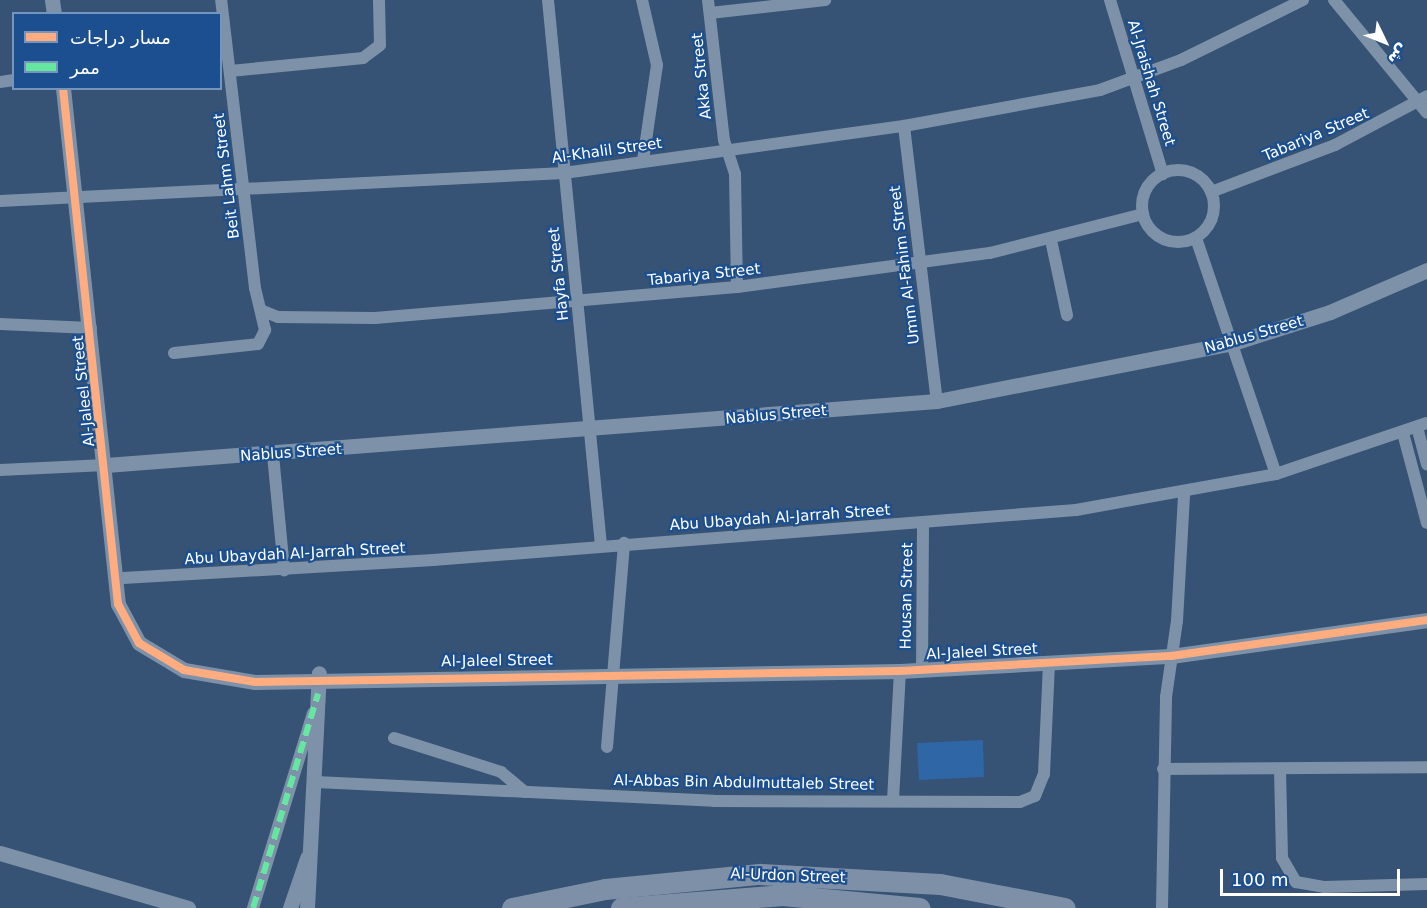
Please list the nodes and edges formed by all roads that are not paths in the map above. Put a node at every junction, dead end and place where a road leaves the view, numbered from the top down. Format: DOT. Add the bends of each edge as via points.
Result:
graph roads {
  1 [pos="221,0"];
  2 [pos="379,0"];
  3 [pos="548,0"];
  4 [pos="642,0"];
  5 [pos="708,0"];
  6 [pos="825,0"];
  7 [pos="1110,0"];
  8 [pos="1303,0"];
  9 [pos="1334,0"];
  10 [pos="710,13"];
  11 [pos="230,71"];
  12 [pos="1134,78"];
  13 [pos="63,90"];
  14 [pos="1424,104"];
  15 [pos="904,126"];
  16 [pos="727,149"];
  17 [pos="643,161"];
  18 [pos="564,173"];
  19 [pos="1162,174"];
  20 [pos="243,187"];
  21 [pos="1211,192"];
  22 [pos="77,196"];
  23 [pos="0,201"];
  24 [pos="1143,214"];
  25 [pos="1196,238"];
  26 [pos="1051,240"];
  27 [pos="919,266"];
  28 [pos="1427,270"];
  29 [pos="737,287"];
  30 [pos="577,303"];
  31 [pos="264,311"];
  32 [pos="1067,315"];
  33 [pos="0,324"];
  34 [pos="91,328"];
  35 [pos="1233,343"];
  36 [pos="174,353"];
  37 [pos="937,401"];
  38 [pos="1422,425"];
  39 [pos="591,432"];
  40 [pos="1403,433"];
  41 [pos="273,455"];
  42 [pos="106,465"];
  43 [pos="1427,465"];
  44 [pos="0,470"];
  45 [pos="1276,474"];
  46 [pos="1184,494"];
  47 [pos="110,509"];
  48 [pos="1427,523"];
  49 [pos="923,524"];
  50 [pos="624,543"];
  51 [pos="601,545"];
  52 [pos="284,570"];
  53 [pos="123,578"];
  54 [pos="1427,620"];
  55 [pos="1171,656"];
  56 [pos="1049,662"];
  57 [pos="922,669"];
  58 [pos="900,671"];
  59 [pos="615,673"];
  60 [pos="320,681"];
  61 [pos="394,738"];
  62 [pos="607,747"];
  63 [pos="1427,767"];
  64 [pos="1163,769"];
  65 [pos="1280,769"];
  66 [pos="316,782"];
  67 [pos="525,792"];
  68 [pos="893,800"];
  69 [pos="0,853"];
  70 [pos="308,855"];
  71 [pos="801,875"];
  72 [pos="1427,884"];
  73 [pos="800,898"];
  74 [pos="680,904"];
  75 [pos="188,908"];
  76 [pos="253,908"];
  77 [pos="290,908"];
  78 [pos="307,908"];
  79 [pos="512,908"];
  80 [pos="621,908"];
  81 [pos="919,908"];
  82 [pos="1065,908"];
  83 [pos="1162,908"];
  1 -- 11 [label="street, Beit Lahm Street"];
  2 -- 11 [label="street" via="380,45 363,58"];
  3 -- 18 [label="street, Hayfa Street"];
  4 -- 17 [label="street" via="657,65"];
  5 -- 10 [label="street, Akka Street"];
  6 -- 10 [label="street"];
  7 -- 12 [label="street, Al-Jraishah Street"];
  8 -- 12 [label="street, Al-Khalil Street"];
  9 -- 14 [label="street"];
  10 -- 16 [label="street, Akka Street"];
  11 -- 20 [label="street, Beit Lahm Street"];
  12 -- 15 [label="street, Al-Khalil Street" via="1050,101"];
  12 -- 19 [label="street, Al-Jraishah Street"];
  13 -- 22 [label="street, Al-Jaleel Street"];
  14 -- 21 [label="street, Tabariya Street" via="1309,156"];
  15 -- 16 [label="street, Al-Khalil Street"];
  15 -- 27 [label="street, Umm Al-Fahim Street"];
  16 -- 17 [label="street, Al-Khalil Street"];
  16 -- 29 [label="street, Akka Street" via="735,174"];
  17 -- 18 [label="street, Al-Khalil Street"];
  18 -- 20 [label="street, Al-Khalil Street"];
  18 -- 30 [label="street, Hayfa Street"];
  19 -- 21 [label="street" via="1190,173"];
  19 -- 24 [label="street" via="1146,191"];
  20 -- 22 [label="street, Al-Khalil Street"];
  20 -- 31 [label="street, Beit Lahm Street" via="255,288"];
  21 -- 25 [label="street" via="1212,218"];
  22 -- 23 [label="street, Al-Khalil Street"];
  22 -- 34 [label="street, Al-Jaleel Street"];
  24 -- 25 [label="street" via="1163,239"];
  24 -- 26 [label="street, Tabariya Street"];
  25 -- 35 [label="street"];
  26 -- 27 [label="street, Tabariya Street"];
  26 -- 32 [label="street"];
  27 -- 29 [label="street, Tabariya Street"];
  27 -- 37 [label="street, Umm Al-Fahim Street"];
  28 -- 35 [label="street, Nablus Street" via="1330,312"];
  29 -- 30 [label="street, Tabariya Street"];
  30 -- 31 [label="street, Tabariya Street" via="375,318 278,317"];
  30 -- 39 [label="street, Hayfa Street"];
  31 -- 36 [label="street" via="265,330 258,344"];
  33 -- 34 [label="street"];
  34 -- 42 [label="street, Al-Jaleel Street"];
  35 -- 37 [label="street, Nablus Street"];
  35 -- 45 [label="street"];
  37 -- 39 [label="street, Nablus Street"];
  38 -- 40 [label="street, Abu Ubaydah Al-Jarrah Street"];
  38 -- 43 [label="street"];
  39 -- 41 [label="street, Nablus Street"];
  39 -- 51 [label="street, Hayfa Street"];
  40 -- 45 [label="street, Abu Ubaydah Al-Jarrah Street"];
  40 -- 48 [label="street"];
  41 -- 42 [label="street, Nablus Street"];
  41 -- 52 [label="street"];
  42 -- 44 [label="street"];
  42 -- 47 [label="street, Al-Jaleel Street"];
  45 -- 46 [label="street, Abu Ubaydah Al-Jarrah Street"];
  46 -- 49 [label="street, Abu Ubaydah Al-Jarrah Street"];
  46 -- 55 [label="street"];
  47 -- 53 [label="street, Al-Jaleel Street"];
  47 -- 60 [label="street, Al-Jaleel Street" via="108,539 118,604 139,643 160,660 207,675"];
  49 -- 50 [label="street, Abu Ubaydah Al-Jarrah Street"];
  49 -- 57 [label="street, Housan Street"];
  50 -- 51 [label="street, Abu Ubaydah Al-Jarrah Street"];
  50 -- 59 [label="street"];
  51 -- 52 [label="street, Abu Ubaydah Al-Jarrah Street"];
  52 -- 53 [label="street, Abu Ubaydah Al-Jarrah Street"];
  53 -- 60 [label="street, Al-Jaleel Street" via="130,615 162,653 210,668"];
  54 -- 55 [label="street, Al-Jaleel Street"];
  55 -- 56 [label="street, Al-Jaleel Street"];
  55 -- 64 [label="street"];
  56 -- 57 [label="street, Al-Jaleel Street"];
  56 -- 68 [label="street, Al-Abbas Bin Abdulmuttaleb Street" via="1046,764 1035,796 1020,802"];
  57 -- 58 [label="street, Al-Jaleel Street"];
  58 -- 59 [label="street, Al-Jaleel Street"];
  58 -- 68 [label="street"];
  59 -- 60 [label="street, Al-Jaleel Street"];
  59 -- 62 [label="street"];
  60 -- 66 [label="street"];
  60 -- 76 [label="street"];
  61 -- 67 [label="street" via="501,772"];
  63 -- 65 [label="street"];
  64 -- 65 [label="street"];
  64 -- 83 [label="street"];
  65 -- 72 [label="street" via="1282,858 1296,882 1324,887"];
  66 -- 67 [label="street, Al-Abbas Bin Abdulmuttaleb Street"];
  66 -- 70 [label="street"];
  67 -- 68 [label="street, Al-Abbas Bin Abdulmuttaleb Street" via="714,801"];
  69 -- 75 [label="street"];
  70 -- 77 [label="street"];
  70 -- 78 [label="street"];
  71 -- 73 [label="highway"];
  71 -- 79 [label="highway, Al-Urdon Street" via="725,874"];
  71 -- 82 [label="highway, Al-Urdon Street" via="940,884"];
  73 -- 74 [label="highway, Al-Urdon Street"];
  73 -- 81 [label="highway, Al-Urdon Street"];
  74 -- 80 [label="highway, Al-Urdon Street"];
}
